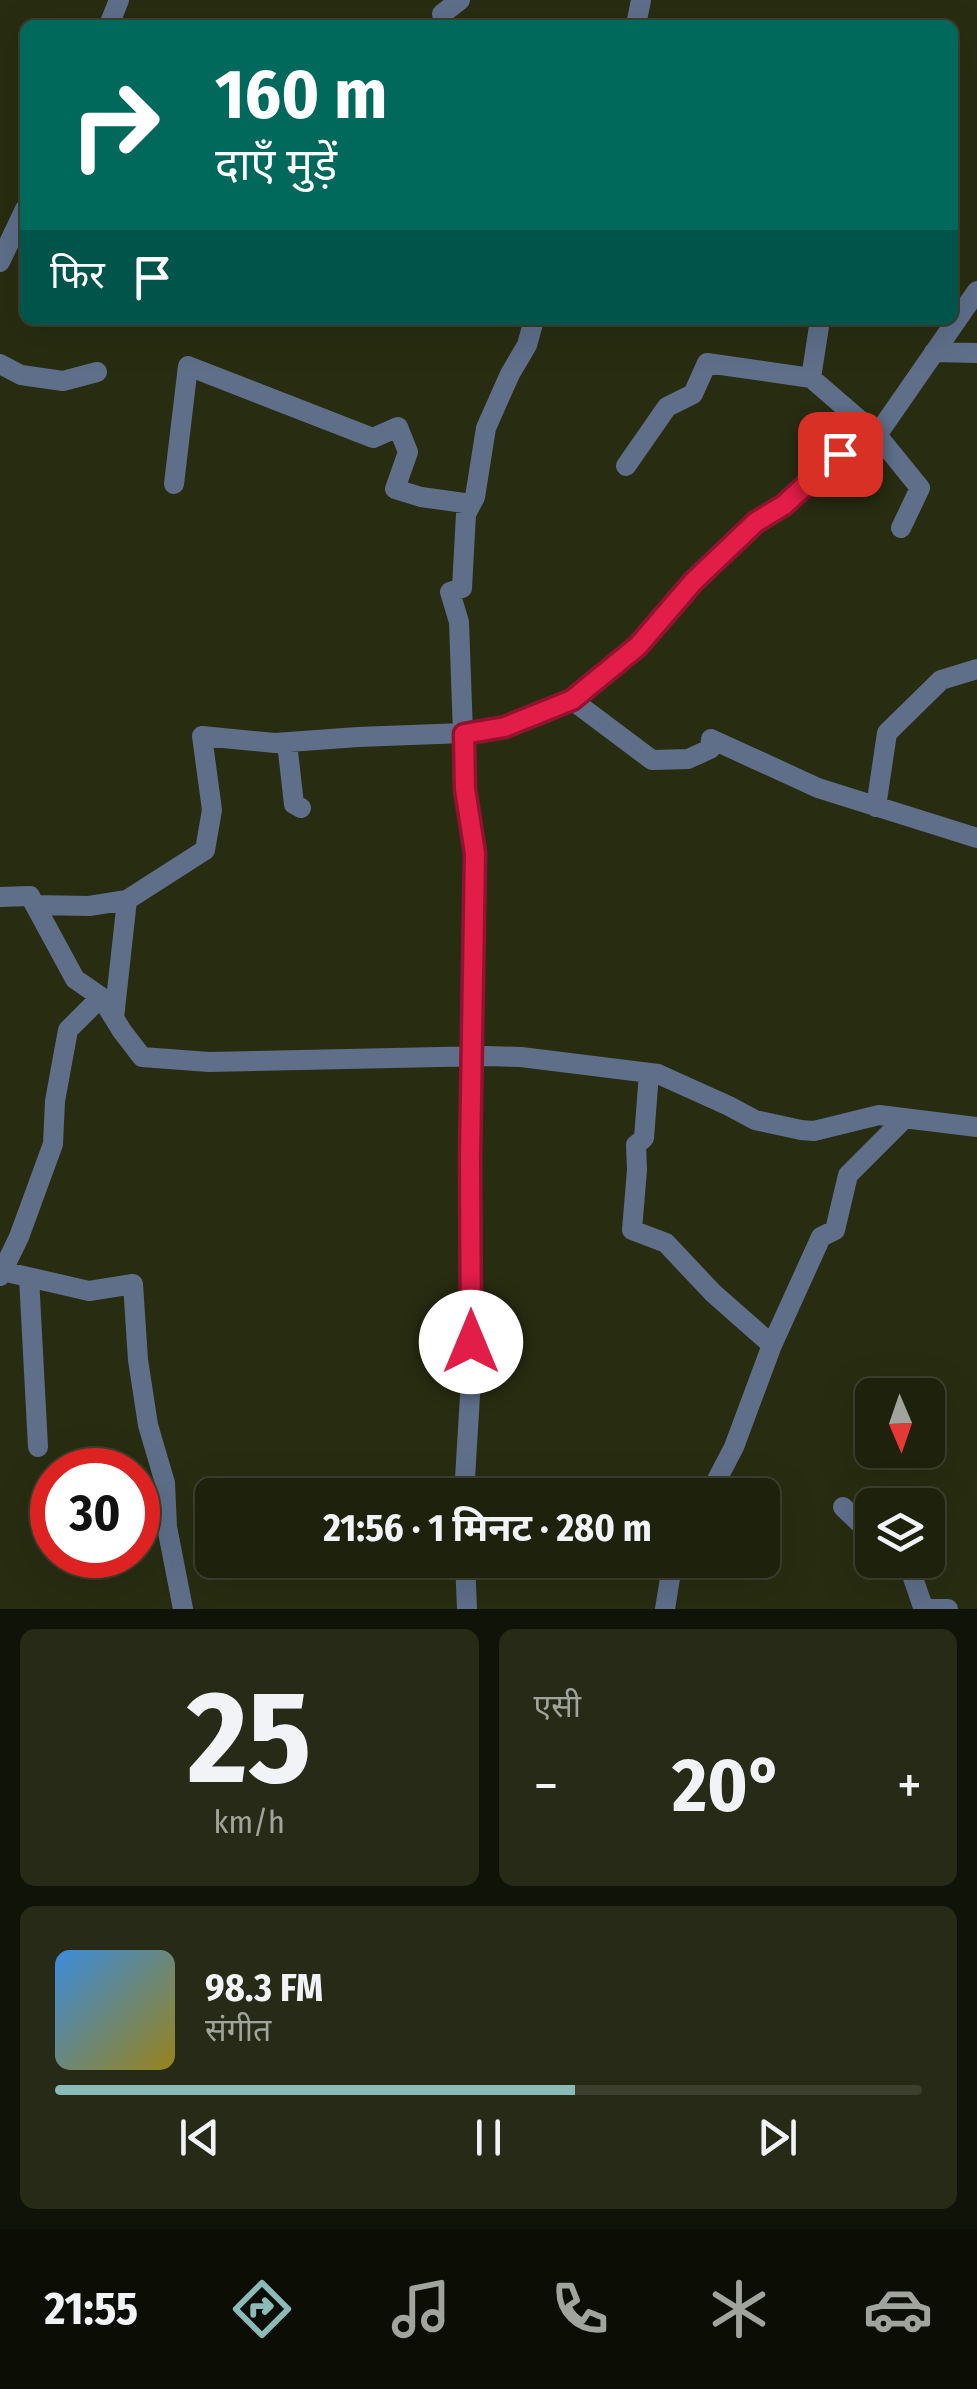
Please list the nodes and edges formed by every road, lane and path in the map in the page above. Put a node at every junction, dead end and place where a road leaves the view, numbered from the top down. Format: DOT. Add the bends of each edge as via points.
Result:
graph roads {
  1 [pos="460,0"];
  2 [pos="442,14"];
  3 [pos="20,220"];
  4 [pos="0,262"];
  5 [pos="977,290"];
  6 [pos="958,317"];
  7 [pos="533,325"];
  8 [pos="819,325"];
  9 [pos="953,325"];
  10 [pos="934,352"];
  11 [pos="977,353"];
  12 [pos="0,364"];
  13 [pos="97,372"];
  14 [pos="811,378"];
  15 [pos="873,432"];
  16 [pos="626,466"];
  17 [pos="174,484"];
  18 [pos="470,504"];
  19 [pos="901,528"];
  20 [pos="977,669"];
  21 [pos="572,700"];
  22 [pos="464,734"];
  23 [pos="288,742"];
  24 [pos="300,808"];
  25 [pos="876,808"];
  26 [pos="977,838"];
  27 [pos="0,897"];
  28 [pos="127,900"];
  29 [pos="35,905"];
  30 [pos="102,997"];
  31 [pos="114,1018"];
  32 [pos="473,1057"];
  33 [pos="649,1073"];
  34 [pos="905,1118"];
  35 [pos="977,1127"];
  36 [pos="1,1273"];
  37 [pos="29,1277"];
  38 [pos="772,1345"];
  39 [pos="38,1447"];
  40 [pos="465,1478"];
  41 [pos="718,1478"];
  42 [pos="844,1507"];
  43 [pos="855,1518"];
  44 [pos="465,1578"];
  45 [pos="670,1578"];
  46 [pos="913,1578"];
  47 [pos="923,1608"];
  48 [pos="183,1609"];
  49 [pos="467,1609"];
  50 [pos="665,1609"];
  51 [pos="948,1609"];
  1 -- 2 [label="street"];
  3 -- 4 [label="street"];
  5 -- 6 [label="street"];
  7 -- 18 [label="street" via="486,428"];
  8 -- 14 [label="street"];
  9 -- 10 [label="street"];
  10 -- 11 [label="street"];
  10 -- 15 [label="street"];
  12 -- 13 [label="street" via="64,381"];
  14 -- 15 [label="street"];
  14 -- 16 [label="street" via="707,363 693,394 667,407"];
  15 -- 19 [label="street" via="920,488"];
  15 -- 21 [label="street" via="756,522 638,646"];
  17 -- 18 [label="street" via="188,366 373,438 398,427 408,452 395,489"];
  18 -- 22 [label="street" via="462,588 450,592 459,622"];
  20 -- 25 [label="street" via="941,680 887,733"];
  21 -- 22 [label="street" via="505,727"];
  21 -- 25 [label="street" via="652,760 688,759 710,749 711,740"];
  22 -- 23 [label="street"];
  22 -- 32 [label="street" via="475,853"];
  23 -- 24 [label="street" via="294,804"];
  23 -- 28 [label="street" via="202,736 212,810 205,850"];
  25 -- 26 [label="street"];
  27 -- 29 [label="street" via="30,896"];
  28 -- 29 [label="street"];
  28 -- 31 [label="street"];
  29 -- 30 [label="street" via="75,980"];
  30 -- 31 [label="street"];
  30 -- 36 [label="street" via="68,1030 54,1144"];
  31 -- 32 [label="street" via="142,1057"];
  32 -- 33 [label="street"];
  32 -- 40 [label="street"];
  33 -- 34 [label="street" via="755,1120 800,1130 879,1115"];
  33 -- 38 [label="street" via="644,1138 636,1145 632,1230 666,1243"];
  34 -- 35 [label="street"];
  34 -- 38 [label="street" via="848,1175 835,1230 821,1237"];
  36 -- 37 [label="street"];
  37 -- 39 [label="street"];
  37 -- 48 [label="street" via="89,1291 133,1284 140,1376 165,1483 166,1527"];
  38 -- 41 [label="street"];
  42 -- 43 [label="street"];
  44 -- 49 [label="street"];
  45 -- 50 [label="street"];
  46 -- 47 [label="street"];
  47 -- 51 [label="street"];
}
